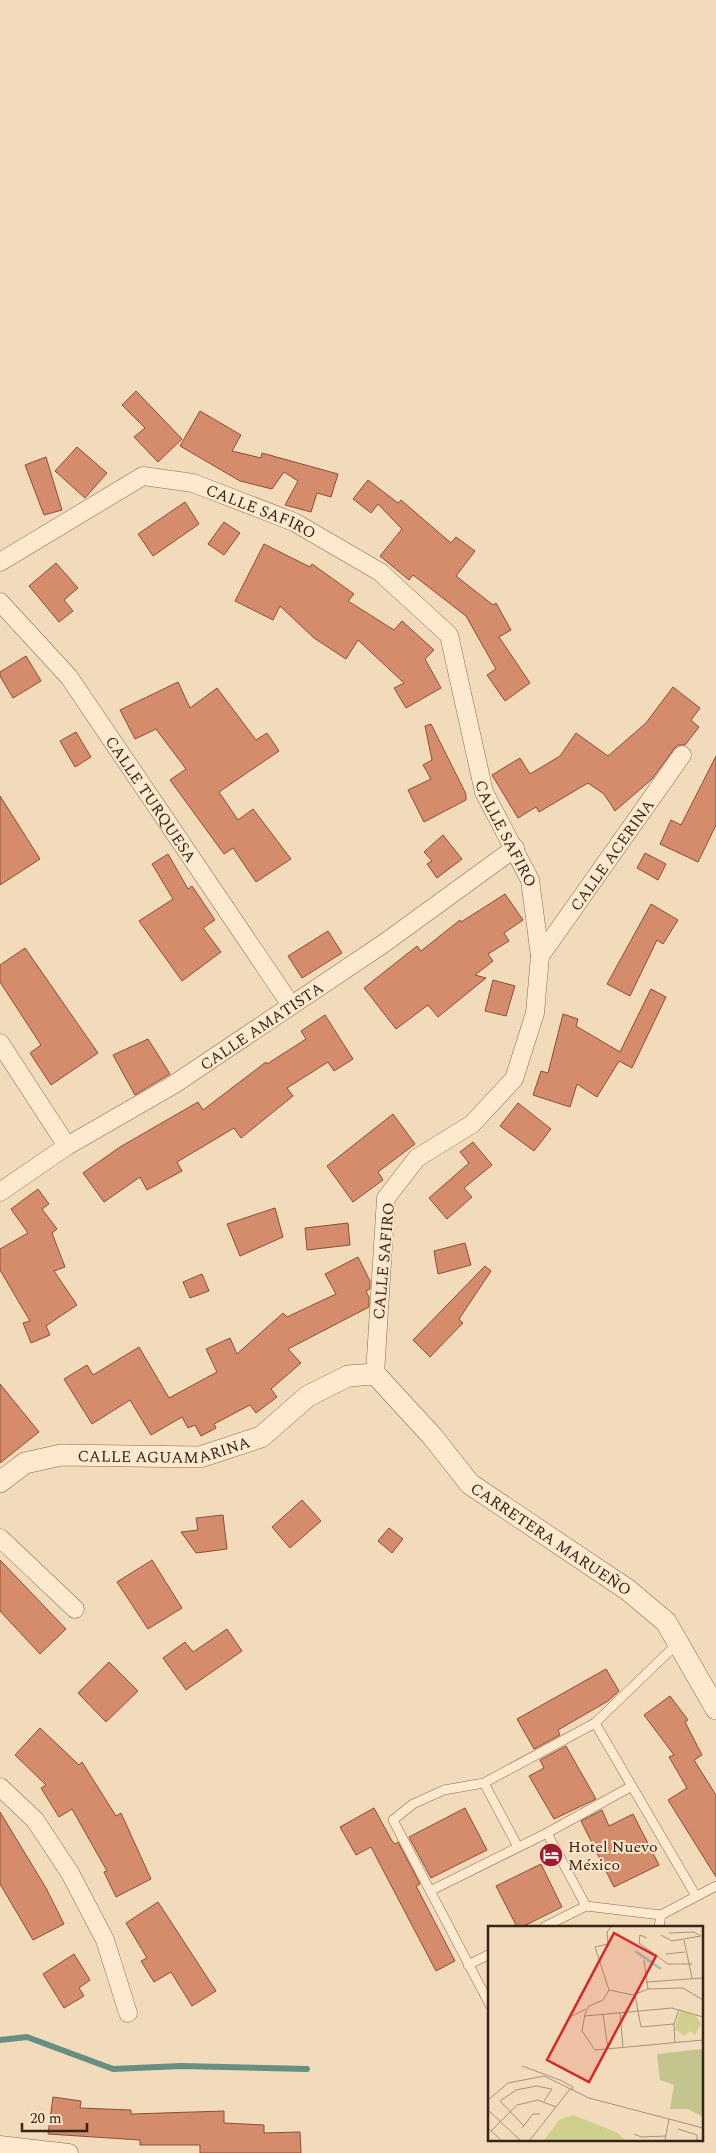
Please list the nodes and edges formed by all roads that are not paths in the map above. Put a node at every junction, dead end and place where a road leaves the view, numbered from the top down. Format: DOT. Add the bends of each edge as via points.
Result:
graph roads {
  1 [pos="0,562"];
  2 [pos="0,602"];
  3 [pos="682,755"];
  4 [pos="515,848"];
  5 [pos="540,956"];
  6 [pos="291,1005"];
  7 [pos="0,1043"];
  8 [pos="67,1146"];
  9 [pos="0,1192"];
  10 [pos="375,1374"];
  11 [pos="0,1482"];
  12 [pos="0,1538"];
  13 [pos="75,1609"];
  14 [pos="678,1643"];
  15 [pos="716,1709"];
  16 [pos="595,1723"];
  17 [pos="484,1783"];
  18 [pos="632,1786"];
  19 [pos="0,1788"];
  20 [pos="547,1833"];
  21 [pos="518,1847"];
  22 [pos="716,1886"];
  23 [pos="430,1891"];
  24 [pos="696,1896"];
  25 [pos="586,1906"];
  26 [pos="661,1915"];
  27 [pos="546,1926"];
  28 [pos="659,1926"];
  29 [pos="488,1955"];
  30 [pos="468,1964"];
  31 [pos="488,2001"];
  32 [pos="128,2013"];
  33 [pos="0,2145"];
  34 [pos="69,2153"];
  1 -- 4 [label="street, CALLE SAFIRO" via="143,476 193,483 294,522 380,572 449,635 484,792"];
  2 -- 6 [label="street, CALLE TURQUESA" via="69,676"];
  3 -- 5 [label="street, CALLE ACERINA"];
  4 -- 5 [label="street, CALLE SAFIRO" via="530,880"];
  4 -- 6 [label="street, CALLE AMATISTA" via="383,944"];
  5 -- 10 [label="street, CALLE SAFIRO" via="535,1013 514,1079 472,1124 417,1158 386,1198"];
  6 -- 8 [label="street, CALLE AMATISTA" via="173,1085"];
  7 -- 8 [label="street"];
  8 -- 9 [label="street, CALLE AMATISTA"];
  10 -- 11 [label="street, CALLE AGUAMARINA" via="348,1376 308,1396 261,1437 200,1457 61,1455 25,1463"];
  10 -- 14 [label="street, CARRETERA MARUEÑO" via="432,1436 470,1484 628,1590 666,1622"];
  12 -- 13 [label="street"];
  14 -- 15 [label="street, CARRETERA MARUEÑO"];
  14 -- 16 [label="lane"];
  16 -- 17 [label="lane"];
  16 -- 18 [label="lane"];
  17 -- 21 [label="lane"];
  17 -- 23 [label="lane" via="444,1790 413,1804 393,1820"];
  18 -- 20 [label="lane"];
  18 -- 24 [label="lane"];
  19 -- 32 [label="street" via="35,1820 70,1873 106,1940"];
  20 -- 21 [label="lane"];
  20 -- 25 [label="lane"];
  21 -- 23 [label="lane"];
  22 -- 24 [label="lane"];
  23 -- 30 [label="lane"];
  24 -- 26 [label="lane"];
  25 -- 26 [label="lane"];
  25 -- 27 [label="lane"];
  26 -- 28 [label="lane"];
  29 -- 30 [label="lane"];
  30 -- 31 [label="lane"];
  33 -- 34 [label="street"];
}
